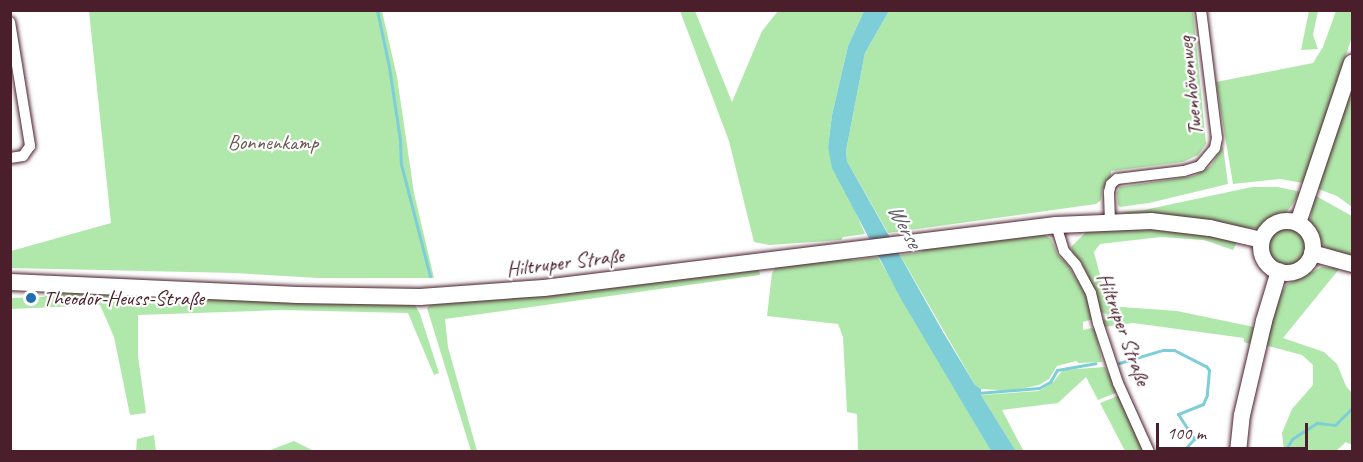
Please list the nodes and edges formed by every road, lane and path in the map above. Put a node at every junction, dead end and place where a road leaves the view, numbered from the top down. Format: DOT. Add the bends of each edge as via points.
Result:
graph roads {
  1 [pos="1201,10"];
  2 [pos="10,22"];
  3 [pos="1353,63"];
  4 [pos="10,158"];
  5 [pos="1110,222"];
  6 [pos="1298,223"];
  7 [pos="1056,225"];
  8 [pos="1262,240"];
  9 [pos="1312,253"];
  10 [pos="1353,264"];
  11 [pos="1279,272"];
  12 [pos="10,282"];
  13 [pos="76,286"];
  14 [pos="10,290"];
  15 [pos="1149,452"];
  16 [pos="1238,452"];
  1 -- 5 [label="street, Twenhövenweg" via="1215,148 1200,166 1117,179 1109,192"];
  2 -- 4 [label="street" via="30,146 23,156"];
  3 -- 6 [label="street"];
  5 -- 7 [label="street, Hiltruper Straße"];
  5 -- 8 [label="street, Hiltruper Straße" via="1185,224"];
  6 -- 8 [label="street" via="1280,222"];
  6 -- 9 [label="street" via="1310,236"];
  7 -- 13 [label="street, Hiltruper Straße" via="467,295 354,297"];
  7 -- 15 [label="street, Hiltruper Straße" via="1064,251 1091,293 1118,383"];
  8 -- 11 [label="street" via="1265,261"];
  9 -- 10 [label="street"];
  9 -- 11 [label="street" via="1301,269"];
  11 -- 16 [label="street" via="1249,384"];
  12 -- 13 [label="street, Hiltruper Straße"];
  13 -- 14 [label="street, Hiltruper Straße"];
}
